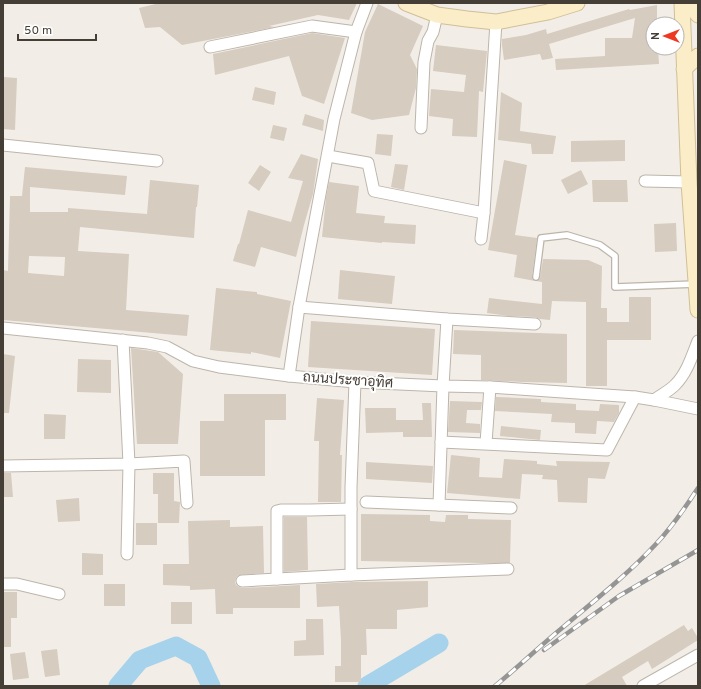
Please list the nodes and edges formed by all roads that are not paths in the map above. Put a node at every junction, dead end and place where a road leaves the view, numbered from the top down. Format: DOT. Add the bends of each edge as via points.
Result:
graph roads {
  1 [pos="367,3"];
  2 [pos="406,3"];
  3 [pos="577,3"];
  4 [pos="682,3"];
  5 [pos="689,3"];
  6 [pos="436,15"];
  7 [pos="698,15"];
  8 [pos="496,22"];
  9 [pos="356,32"];
  10 [pos="210,47"];
  11 [pos="698,56"];
  12 [pos="684,69"];
  13 [pos="421,128"];
  14 [pos="3,145"];
  15 [pos="328,156"];
  16 [pos="157,161"];
  17 [pos="645,181"];
  18 [pos="689,182"];
  19 [pos="484,213"];
  20 [pos="481,239"];
  21 [pos="536,277"];
  22 [pos="696,284"];
  23 [pos="299,307"];
  24 [pos="698,310"];
  25 [pos="446,319"];
  26 [pos="535,324"];
  27 [pos="3,328"];
  28 [pos="123,340"];
  29 [pos="698,341"];
  30 [pos="289,376"];
  31 [pos="355,382"];
  32 [pos="443,386"];
  33 [pos="490,387"];
  34 [pos="635,397"];
  35 [pos="654,400"];
  36 [pos="698,409"];
  37 [pos="441,442"];
  38 [pos="486,443"];
  39 [pos="129,464"];
  40 [pos="3,466"];
  41 [pos="366,502"];
  42 [pos="187,503"];
  43 [pos="439,505"];
  44 [pos="511,508"];
  45 [pos="351,509"];
  46 [pos="127,554"];
  47 [pos="508,569"];
  48 [pos="351,575"];
  49 [pos="277,579"];
  50 [pos="242,581"];
  51 [pos="3,584"];
  52 [pos="59,594"];
  53 [pos="698,655"];
  54 [pos="643,686"];
  1 -- 9 [label="street"];
  2 -- 6 [label="street"];
  3 -- 8 [label="street" via="548,12"];
  4 -- 12 [label="street"];
  5 -- 7 [label="street"];
  6 -- 8 [label="street"];
  6 -- 13 [label="street" via="424,62"];
  8 -- 19 [label="street"];
  9 -- 10 [label="street" via="312,26"];
  9 -- 15 [label="street" via="334,119"];
  11 -- 12 [label="street"];
  12 -- 18 [label="street"];
  14 -- 16 [label="street"];
  15 -- 19 [label="street" via="368,163 374,191"];
  15 -- 23 [label="street"];
  17 -- 18 [label="street"];
  18 -- 22 [label="street"];
  19 -- 20 [label="street"];
  21 -- 22 [label="lane" via="541,238 567,235 600,245 615,256 615,287"];
  22 -- 24 [label="street"];
  23 -- 25 [label="street"];
  23 -- 30 [label="street"];
  25 -- 26 [label="street"];
  25 -- 32 [label="street"];
  27 -- 28 [label="street, ถนนประชาอุทิศ"];
  28 -- 30 [label="street, ถนนประชาอุทิศ" via="167,347 193,361 219,367"];
  28 -- 39 [label="street"];
  29 -- 35 [label="street" via="682,377 667,392"];
  30 -- 31 [label="street, ถนนประชาอุทิศ"];
  31 -- 32 [label="street, ถนนประชาอุทิศ"];
  31 -- 45 [label="street"];
  32 -- 33 [label="street, ถนนประชาอุทิศ"];
  32 -- 37 [label="street"];
  33 -- 34 [label="street, ถนนประชาอุทิศ"];
  33 -- 38 [label="street"];
  34 -- 35 [label="street, ถนนประชาอุทิศ"];
  34 -- 38 [label="street" via="607,450"];
  35 -- 36 [label="street, ถนนประชาอุทิศ"];
  37 -- 38 [label="street"];
  37 -- 43 [label="street"];
  39 -- 40 [label="street"];
  39 -- 42 [label="street" via="184,461"];
  39 -- 46 [label="street"];
  41 -- 43 [label="street"];
  43 -- 44 [label="street"];
  45 -- 48 [label="street"];
  45 -- 49 [label="street" via="278,512"];
  47 -- 48 [label="street"];
  48 -- 49 [label="street"];
  49 -- 50 [label="street"];
  51 -- 52 [label="street" via="17,584"];
  53 -- 54 [label="street"];
}
